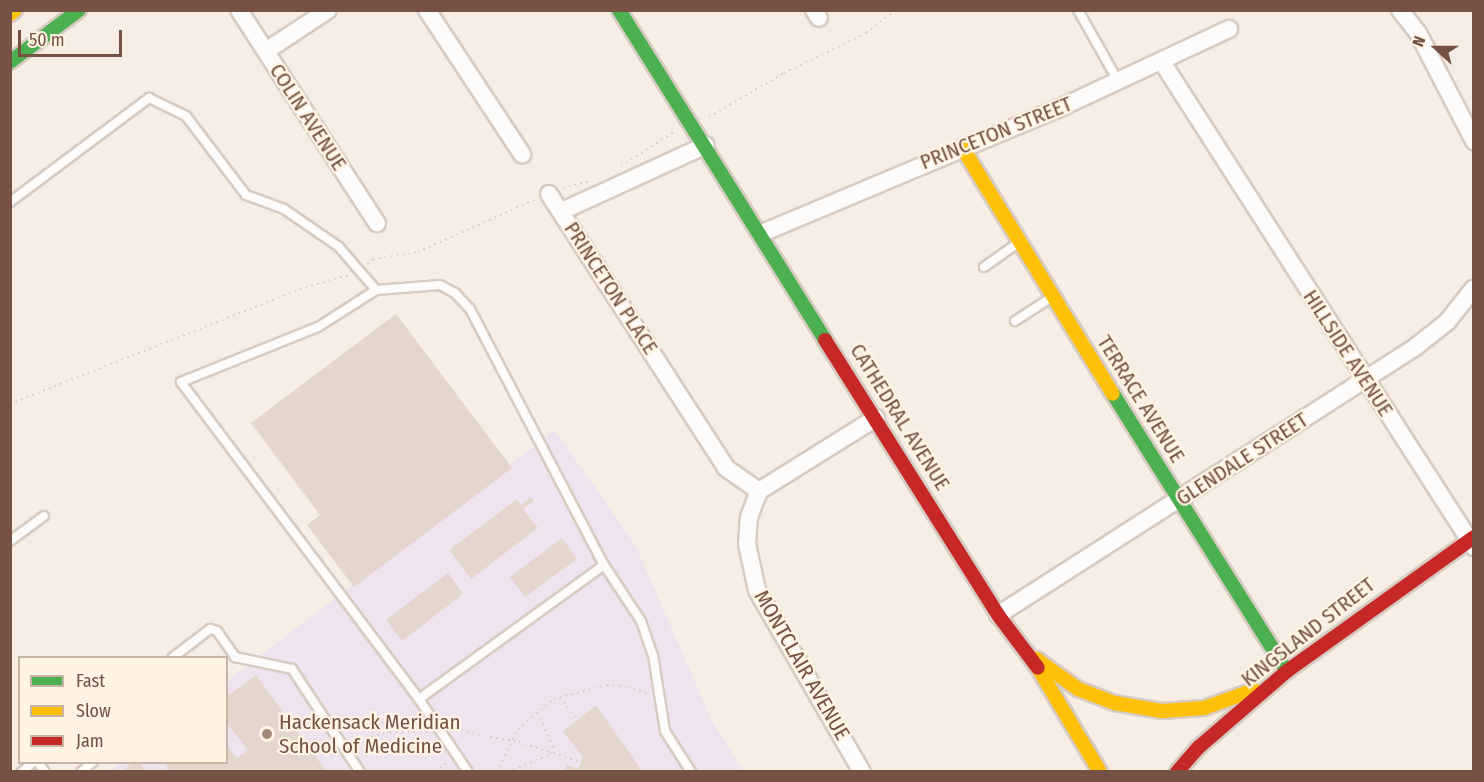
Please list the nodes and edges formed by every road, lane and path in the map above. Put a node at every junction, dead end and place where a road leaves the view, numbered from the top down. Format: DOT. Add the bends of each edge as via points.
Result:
graph roads {
  1 [pos="15,10"];
  2 [pos="80,10"];
  3 [pos="239,10"];
  4 [pos="328,10"];
  5 [pos="427,10"];
  6 [pos="619,10"];
  7 [pos="895,10"];
  8 [pos="1078,10"];
  9 [pos="1400,10"];
  10 [pos="10,14"];
  11 [pos="1228,28"];
  12 [pos="266,51"];
  13 [pos="10,62"];
  14 [pos="1162,62"];
  15 [pos="1118,81"];
  16 [pos="706,118"];
  17 [pos="1473,141"];
  18 [pos="706,145"];
  19 [pos="962,147"];
  20 [pos="522,154"];
  21 [pos="549,194"];
  22 [pos="10,202"];
  23 [pos="562,211"];
  24 [pos="377,223"];
  25 [pos="762,233"];
  26 [pos="1018,242"];
  27 [pos="984,267"];
  28 [pos="1473,288"];
  29 [pos="376,290"];
  30 [pos="1052,297"];
  31 [pos="1015,321"];
  32 [pos="1365,379"];
  33 [pos="876,418"];
  34 [pos="759,490"];
  35 [pos="1178,499"];
  36 [pos="44,516"];
  37 [pos="10,541"];
  38 [pos="1472,542"];
  39 [pos="604,566"];
  40 [pos="998,615"];
  41 [pos="1028,651"];
  42 [pos="173,656"];
  43 [pos="235,657"];
  44 [pos="228,662"];
  45 [pos="1287,672"];
  46 [pos="560,697"];
  47 [pos="658,698"];
  48 [pos="419,699"];
  49 [pos="537,711"];
  50 [pos="575,717"];
  51 [pos="313,752"];
  52 [pos="457,756"];
  53 [pos="581,762"];
  54 [pos="360,771"];
  55 [pos="436,771"];
  56 [pos="468,771"];
  57 [pos="497,771"];
  58 [pos="508,771"];
  59 [pos="691,771"];
  60 [pos="862,771"];
  61 [pos="1100,771"];
  62 [pos="1177,771"];
  1 -- 10 [label="main road"];
  2 -- 13 [label="main road"];
  3 -- 12 [label="street, COLIN AVENUE"];
  4 -- 12 [label="street"];
  5 -- 20 [label="street"];
  6 -- 18 [label="main road, CATHEDRAL AVENUE"];
  7 -- 16 [label="path" via="866,33 784,73"];
  8 -- 15 [label="lane"];
  9 -- 17 [label="street" via="1418,33"];
  11 -- 14 [label="street, PRINCETON STREET"];
  12 -- 24 [label="street, COLIN AVENUE"];
  14 -- 15 [label="street, PRINCETON STREET"];
  14 -- 32 [label="street, HILLSIDE AVENUE"];
  15 -- 19 [label="street, PRINCETON STREET"];
  18 -- 23 [label="street, PRINCETON PLACE"];
  18 -- 25 [label="main road, CATHEDRAL AVENUE"];
  19 -- 25 [label="street, PRINCETON STREET"];
  19 -- 26 [label="main road, TERRACE AVENUE"];
  21 -- 23 [label="street"];
  22 -- 29 [label="lane" via="148,98 186,116 246,195 284,209 339,247"];
  23 -- 34 [label="street, PRINCETON PLACE" via="726,468"];
  25 -- 33 [label="main road, CATHEDRAL AVENUE"];
  26 -- 27 [label="lane"];
  26 -- 30 [label="main road, TERRACE AVENUE"];
  28 -- 32 [label="street, GLENDALE STREET" via="1447,322"];
  29 -- 39 [label="lane" via="440,285 455,293 470,309"];
  29 -- 48 [label="lane" via="318,327 182,382"];
  30 -- 31 [label="lane"];
  30 -- 35 [label="main road, TERRACE AVENUE"];
  32 -- 35 [label="street, GLENDALE STREET"];
  32 -- 38 [label="street, HILLSIDE AVENUE"];
  33 -- 34 [label="street"];
  33 -- 40 [label="main road, CATHEDRAL AVENUE"];
  34 -- 60 [label="street, MONTCLAIR AVENUE" via="749,517 747,544 757,590"];
  35 -- 40 [label="street, GLENDALE STREET"];
  35 -- 45 [label="main road, TERRACE AVENUE"];
  36 -- 37 [label="lane"];
  38 -- 45 [label="main road, KINGSLAND STREET"];
  39 -- 47 [label="lane" via="641,621 653,655"];
  39 -- 48 [label="lane"];
  40 -- 41 [label="main road, CATHEDRAL AVENUE"];
  41 -- 45 [label="main road" via="1078,689 1115,703 1162,711 1204,708 1240,698"];
  41 -- 61 [label="main road, CATHEDRAL AVENUE"];
  42 -- 43 [label="lane" via="210,629 217,631"];
  43 -- 44 [label="lane"];
  43 -- 54 [label="lane" via="292,669"];
  45 -- 62 [label="main road, KINGSLAND STREET"];
  46 -- 47 [label="path" via="607,685 628,687"];
  46 -- 49 [label="path"];
  46 -- 50 [label="path"];
  47 -- 59 [label="lane" via="665,731"];
  48 -- 52 [label="lane"];
  49 -- 57 [label="path" via="518,729"];
  49 -- 58 [label="path" via="554,747 551,754"];
  51 -- 53 [label="path, bridge" via="390,732 461,731 519,742"];
  52 -- 55 [label="path"];
  52 -- 56 [label="lane"];
}
